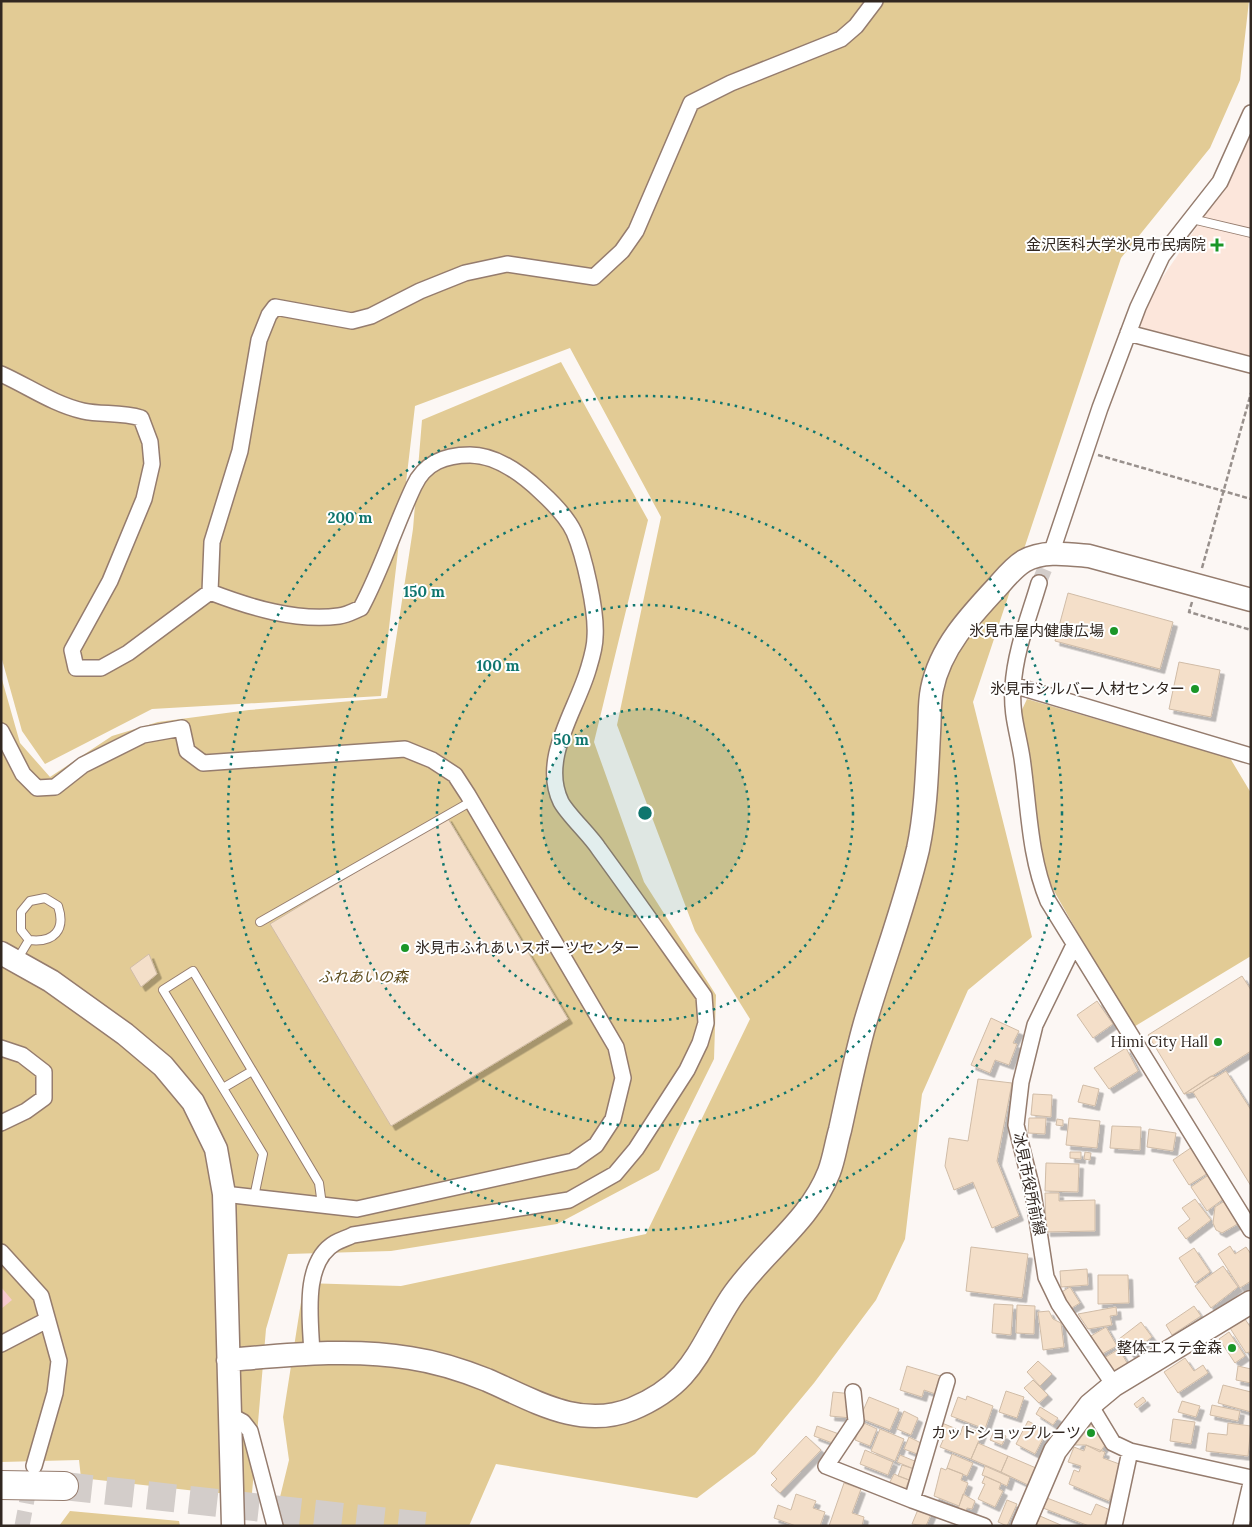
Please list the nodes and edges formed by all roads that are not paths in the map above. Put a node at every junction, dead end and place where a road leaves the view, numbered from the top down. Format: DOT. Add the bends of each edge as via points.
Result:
graph roads {
  1 [pos="875,1"];
  2 [pos="1251,113"];
  3 [pos="1192,219"];
  4 [pos="1251,233"];
  5 [pos="1128,333"];
  6 [pos="1251,364"];
  7 [pos="1,374"];
  8 [pos="1052,551"];
  9 [pos="1040,583"];
  10 [pos="210,592"];
  11 [pos="1251,600"];
  12 [pos="1013,685"];
  13 [pos="1,731"];
  14 [pos="1251,756"];
  15 [pos="472,801"];
  16 [pos="260,922"];
  17 [pos="29,940"];
  18 [pos="1074,944"];
  19 [pos="9,956"];
  20 [pos="1,1048"];
  21 [pos="252,1071"];
  22 [pos="223,1088"];
  23 [pos="1,1123"];
  24 [pos="224,1194"];
  25 [pos="254,1197"];
  26 [pos="322,1205"];
  27 [pos="1251,1230"];
  28 [pos="1,1252"];
  29 [pos="1251,1302"];
  30 [pos="47,1320"];
  31 [pos="1,1344"];
  32 [pos="312,1355"];
  33 [pos="228,1360"];
  34 [pos="947,1381"];
  35 [pos="1114,1385"];
  36 [pos="853,1392"];
  37 [pos="1090,1405"];
  38 [pos="230,1415"];
  39 [pos="1130,1452"];
  40 [pos="34,1466"];
  41 [pos="1251,1478"];
  42 [pos="1251,1483"];
  43 [pos="1,1485"];
  44 [pos="64,1486"];
  45 [pos="912,1500"];
  46 [pos="233,1526"];
  47 [pos="276,1526"];
  48 [pos="984,1526"];
  49 [pos="1023,1526"];
  50 [pos="1114,1526"];
  51 [pos="1241,1526"];
  1 -- 10 [label="street" via="856,26 840,39 731,83 692,103 636,231 622,251 594,277 507,264 465,273 371,316 352,321 275,307 259,340 240,450 212,542"];
  2 -- 3 [label="street" via="1220,182"];
  3 -- 4 [label="lane"];
  3 -- 5 [label="street" via="1162,256"];
  5 -- 6 [label="street"];
  5 -- 8 [label="street"];
  7 -- 10 [label="street" via="38,394 83,411 126,413 140,418 150,442 152,464 144,499 110,581 72,650 76,668 101,668 128,654"];
  9 -- 12 [label="street" via="1018,652"];
  10 -- 32 [label="street" via="237,602 302,617 341,616 361,608 420,473 431,465 447,456 479,455 502,463 533,484 553,502 573,531 586,569 596,637 588,672 566,725 555,765 562,803 588,833 704,996 706,1023 687,1070 636,1149 615,1174 569,1200 353,1235 333,1243 312,1276 309,1294"];
  11 -- 32 [label="street" via="1088,556 1043,555 1024,561 1006,577 953,638 938,668 932,690 919,844 865,1025 830,1169 816,1200 730,1300 688,1371 658,1396 627,1411 599,1416 574,1415 544,1407 441,1364 369,1353"];
  12 -- 14 [label="street"];
  12 -- 18 [label="street" via="1012,715 1022,756 1029,829 1040,884"];
  13 -- 15 [label="street" via="22,774 38,788 56,787 83,764 143,735 182,728 187,751 203,763 405,749 432,760 455,775"];
  15 -- 16 [label="lane"];
  15 -- 26 [label="street" via="616,1047 623,1078 613,1119 596,1145 573,1161 357,1209"];
  17 -- 17 [label="lane" via="20,930 21,912 30,901 45,898 58,906 62,918 58,931 48,939"];
  17 -- 19 [label="lane"];
  18 -- 27 [label="street"];
  18 -- 35 [label="street, 冰見市役所前線" via="1035,1025 1021,1082 1016,1126 1033,1194 1046,1277 1059,1304"];
  19 -- 24 [label="street" via="96,1012 163,1066 193,1102 216,1149"];
  20 -- 23 [label="street" via="22,1055 44,1072 44,1098"];
  21 -- 22 [label="lane"];
  21 -- 22 [label="lane" via="193,971 164,990"];
  21 -- 26 [label="lane" via="319,1183"];
  22 -- 25 [label="lane" via="263,1154"];
  24 -- 25 [label="street"];
  24 -- 33 [label="street"];
  25 -- 26 [label="street"];
  28 -- 30 [label="street" via="41,1296"];
  29 -- 35 [label="street"];
  30 -- 31 [label="street"];
  30 -- 40 [label="street" via="59,1361 55,1393"];
  32 -- 33 [label="street"];
  33 -- 38 [label="street"];
  34 -- 45 [label="street"];
  35 -- 37 [label="street"];
  36 -- 45 [label="street" via="856,1421 826,1466"];
  37 -- 39 [label="street" via="1114,1443"];
  37 -- 49 [label="street" via="1055,1451"];
  38 -- 46 [label="street"];
  38 -- 47 [label="street" via="243,1422 250,1431"];
  39 -- 41 [label="street"];
  39 -- 50 [label="street"];
  42 -- 51 [label="street"];
  43 -- 44 [label="highway"];
  45 -- 48 [label="street"];
}
